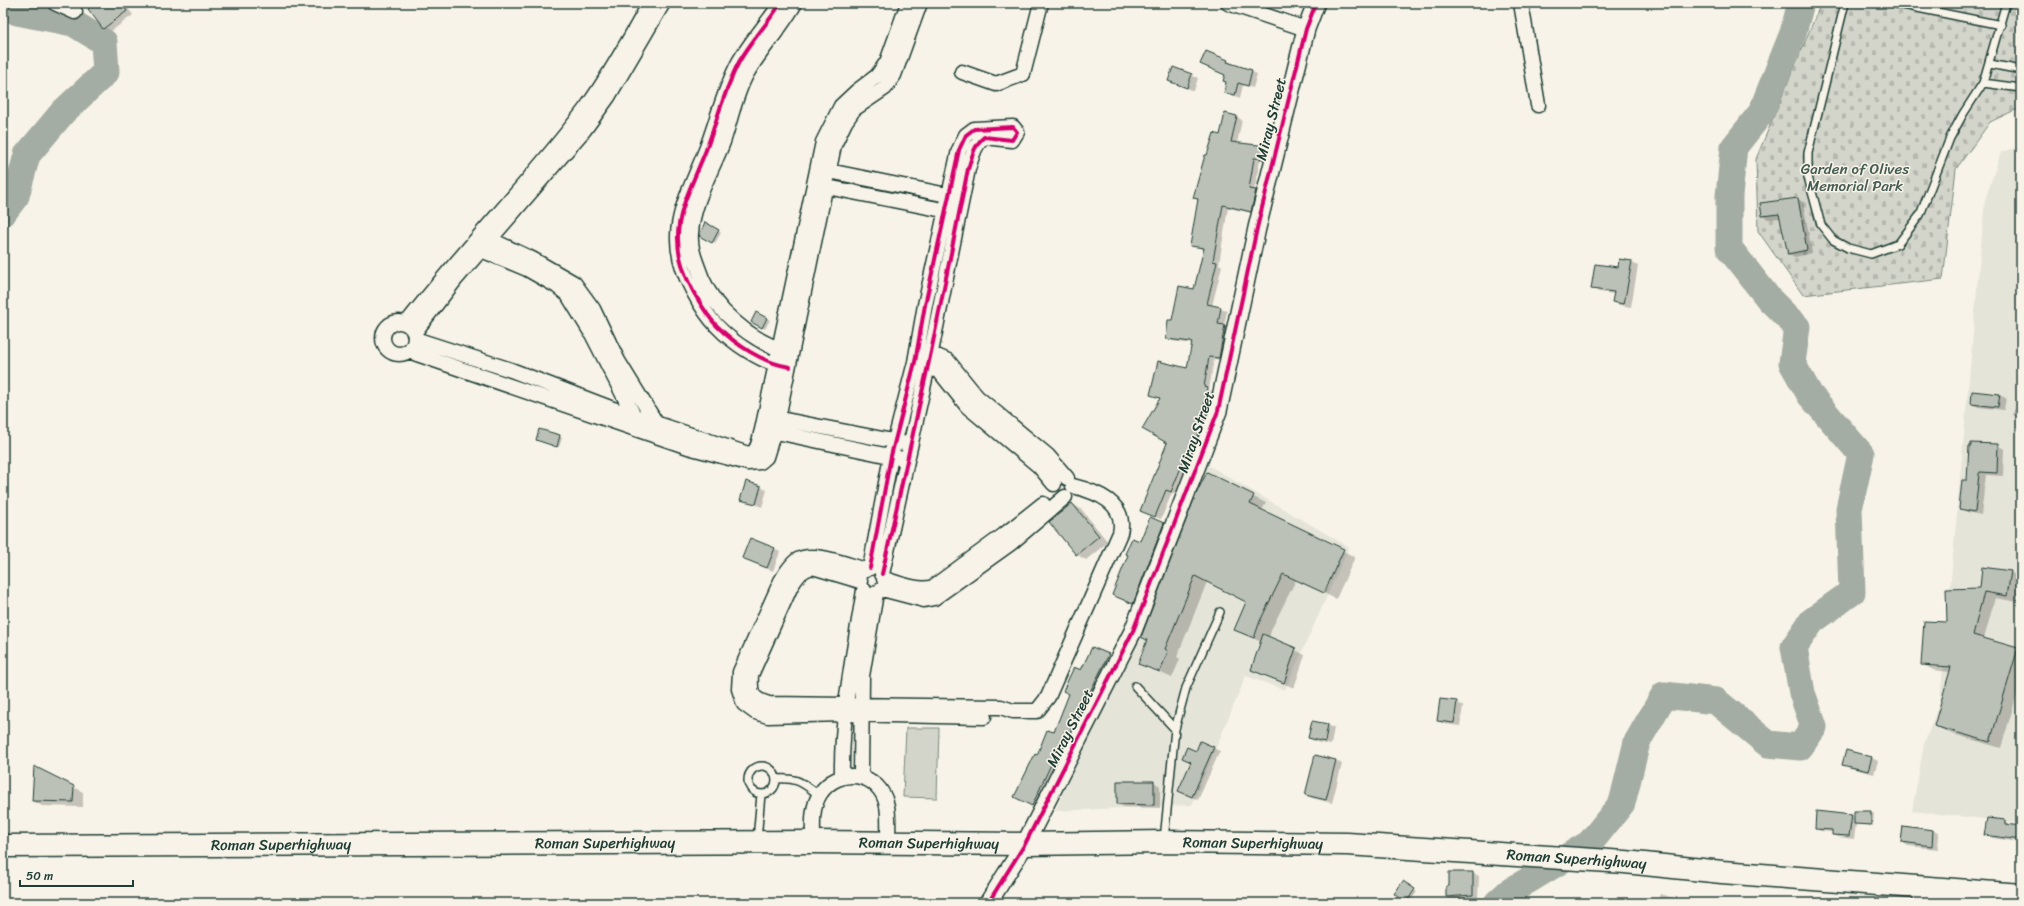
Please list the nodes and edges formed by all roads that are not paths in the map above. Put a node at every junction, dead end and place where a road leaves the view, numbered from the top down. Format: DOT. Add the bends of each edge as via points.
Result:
graph roads {
  1 [pos="55,3"];
  2 [pos="650,3"];
  3 [pos="663,3"];
  4 [pos="781,3"];
  5 [pos="795,3"];
  6 [pos="908,3"];
  7 [pos="920,3"];
  8 [pos="1041,3"];
  9 [pos="1228,3"];
  10 [pos="1316,3"];
  11 [pos="1521,3"];
  12 [pos="1845,3"];
  13 [pos="1893,3"];
  14 [pos="2006,3"];
  15 [pos="75,12"];
  16 [pos="909,21"];
  17 [pos="2001,25"];
  18 [pos="1306,29"];
  19 [pos="636,39"];
  20 [pos="1990,64"];
  21 [pos="2021,70"];
  22 [pos="741,72"];
  23 [pos="962,72"];
  24 [pos="1983,83"];
  25 [pos="2021,88"];
  26 [pos="1538,105"];
  27 [pos="823,170"];
  28 [pos="866,178"];
  29 [pos="820,185"];
  30 [pos="917,188"];
  31 [pos="863,194"];
  32 [pos="955,196"];
  33 [pos="914,204"];
  34 [pos="945,210"];
  35 [pos="959,213"];
  36 [pos="485,237"];
  37 [pos="476,248"];
  38 [pos="561,281"];
  39 [pos="696,283"];
  40 [pos="925,305"];
  41 [pos="940,308"];
  42 [pos="411,337"];
  43 [pos="786,350"];
  44 [pos="925,360"];
  45 [pos="613,363"];
  46 [pos="775,365"];
  47 [pos="790,367"];
  48 [pos="511,370"];
  49 [pos="504,384"];
  50 [pos="638,422"];
  51 [pos="656,424"];
  52 [pos="770,424"];
  53 [pos="816,425"];
  54 [pos="858,434"];
  55 [pos="813,440"];
  56 [pos="689,442"];
  57 [pos="895,442"];
  58 [pos="911,445"];
  59 [pos="856,449"];
  60 [pos="891,456"];
  61 [pos="908,460"];
  62 [pos="1063,488"];
  63 [pos="873,580"];
  64 [pos="1220,612"];
  65 [pos="1134,686"];
  66 [pos="845,710"];
  67 [pos="861,710"];
  68 [pos="1175,730"];
  69 [pos="842,751"];
  70 [pos="862,751"];
  71 [pos="842,776"];
  72 [pos="861,777"];
  73 [pos="776,779"];
  74 [pos="761,794"];
  75 [pos="819,795"];
  76 [pos="812,842"];
  77 [pos="888,842"];
  78 [pos="1164,842"];
  79 [pos="757,843"];
  80 [pos="1025,844"];
  81 [pos="3,846"];
  82 [pos="1923,895"];
  83 [pos="2021,895"];
  84 [pos="988,903"];
  1 -- 15 [label="street"];
  2 -- 19 [label="street"];
  3 -- 19 [label="street"];
  4 -- 22 [label="street" via="754,39"];
  5 -- 22 [label="street"];
  6 -- 16 [label="street"];
  7 -- 16 [label="street"];
  8 -- 23 [label="street" via="1023,74 996,84"];
  9 -- 18 [label="street"];
  10 -- 18 [label="street, Miray Street"];
  11 -- 26 [label="street"];
  12 -- 24 [label="lane" via="1808,153 1808,177 1821,225 1834,240 1848,248 1871,254 1898,244 1920,216 1950,138"];
  13 -- 17 [label="lane"];
  14 -- 17 [label="lane"];
  16 -- 27 [label="street" via="893,65 857,90"];
  17 -- 20 [label="lane"];
  18 -- 80 [label="street, Miray Street" via="1257,228 1218,411 1133,631"];
  19 -- 36 [label="street" via="604,94"];
  20 -- 21 [label="lane"];
  20 -- 24 [label="lane"];
  22 -- 39 [label="street" via="721,127 712,171 692,197 691,233 685,250"];
  24 -- 25 [label="lane"];
  27 -- 28 [label="street"];
  27 -- 29 [label="street"];
  28 -- 30 [label="street"];
  28 -- 31 [label="street"];
  29 -- 31 [label="street"];
  29 -- 43 [label="street"];
  30 -- 32 [label="street"];
  30 -- 33 [label="street"];
  31 -- 33 [label="street"];
  32 -- 32 [label="street" via="980,141 984,137 1012,140 1016,129 981,127 966,135 959,150"];
  32 -- 34 [label="street"];
  32 -- 35 [label="street"];
  33 -- 34 [label="street"];
  34 -- 35 [label="street"];
  34 -- 40 [label="street"];
  35 -- 41 [label="street"];
  36 -- 37 [label="street"];
  36 -- 38 [label="street"];
  37 -- 38 [label="street"];
  37 -- 42 [label="street"];
  38 -- 45 [label="street" via="568,295 596,331"];
  39 -- 43 [label="street" via="748,333"];
  39 -- 46 [label="street" via="703,309 725,335"];
  40 -- 41 [label="street"];
  40 -- 44 [label="street" via="917,348"];
  41 -- 44 [label="street"];
  42 -- 48 [label="street"];
  42 -- 49 [label="street"];
  43 -- 46 [label="street"];
  43 -- 47 [label="street"];
  44 -- 57 [label="street"];
  44 -- 58 [label="street"];
  44 -- 62 [label="street" via="964,391 981,419"];
  45 -- 50 [label="street"];
  45 -- 51 [label="street"];
  46 -- 47 [label="street"];
  46 -- 52 [label="street"];
  47 -- 52 [label="street"];
  48 -- 49 [label="street"];
  48 -- 50 [label="street"];
  49 -- 50 [label="street"];
  50 -- 51 [label="street"];
  50 -- 56 [label="street"];
  51 -- 56 [label="street"];
  52 -- 53 [label="street"];
  52 -- 55 [label="street"];
  52 -- 56 [label="street" via="756,450 748,458"];
  53 -- 54 [label="street"];
  53 -- 55 [label="street"];
  54 -- 57 [label="street"];
  54 -- 59 [label="street"];
  55 -- 59 [label="street"];
  57 -- 58 [label="street"];
  57 -- 60 [label="street"];
  58 -- 61 [label="street"];
  59 -- 60 [label="street"];
  60 -- 61 [label="street"];
  60 -- 63 [label="street"];
  61 -- 63 [label="street"];
  62 -- 63 [label="street" via="1007,539 953,579 925,595"];
  62 -- 67 [label="street" via="1099,495 1112,504 1121,516 1122,523 1120,533 1048,697 1037,711 1001,708 969,712"];
  63 -- 66 [label="street"];
  63 -- 66 [label="street" via="813,556 802,558 799,566 781,581 763,635 740,672 745,688 744,704 755,712 768,716 792,710"];
  63 -- 67 [label="street"];
  64 -- 68 [label="lane" via="1186,688"];
  65 -- 68 [label="lane"];
  66 -- 67 [label="street"];
  66 -- 69 [label="street"];
  67 -- 70 [label="street"];
  68 -- 78 [label="lane"];
  69 -- 70 [label="street"];
  69 -- 71 [label="street"];
  70 -- 72 [label="street"];
  71 -- 72 [label="street"];
  71 -- 75 [label="street" via="828,784"];
  72 -- 77 [label="street" via="876,783 887,805"];
  73 -- 74 [label="lane" via="772,790"];
  73 -- 74 [label="lane" via="770,769 755,768 748,776 749,786"];
  73 -- 75 [label="lane" via="790,778 801,781"];
  74 -- 79 [label="lane"];
  75 -- 76 [label="street" via="814,809"];
  76 -- 77 [label="main road, Roman Superhighway"];
  76 -- 79 [label="main road, Roman Superhighway"];
  77 -- 80 [label="main road, Roman Superhighway"];
  78 -- 80 [label="main road, Roman Superhighway"];
  78 -- 82 [label="main road, Roman Superhighway" via="1347,844 1513,854 1625,862"];
  79 -- 81 [label="main road, Roman Superhighway"];
  80 -- 84 [label="street, Miray Street"];
  82 -- 83 [label="main road, Roman Superhighway"];
}
